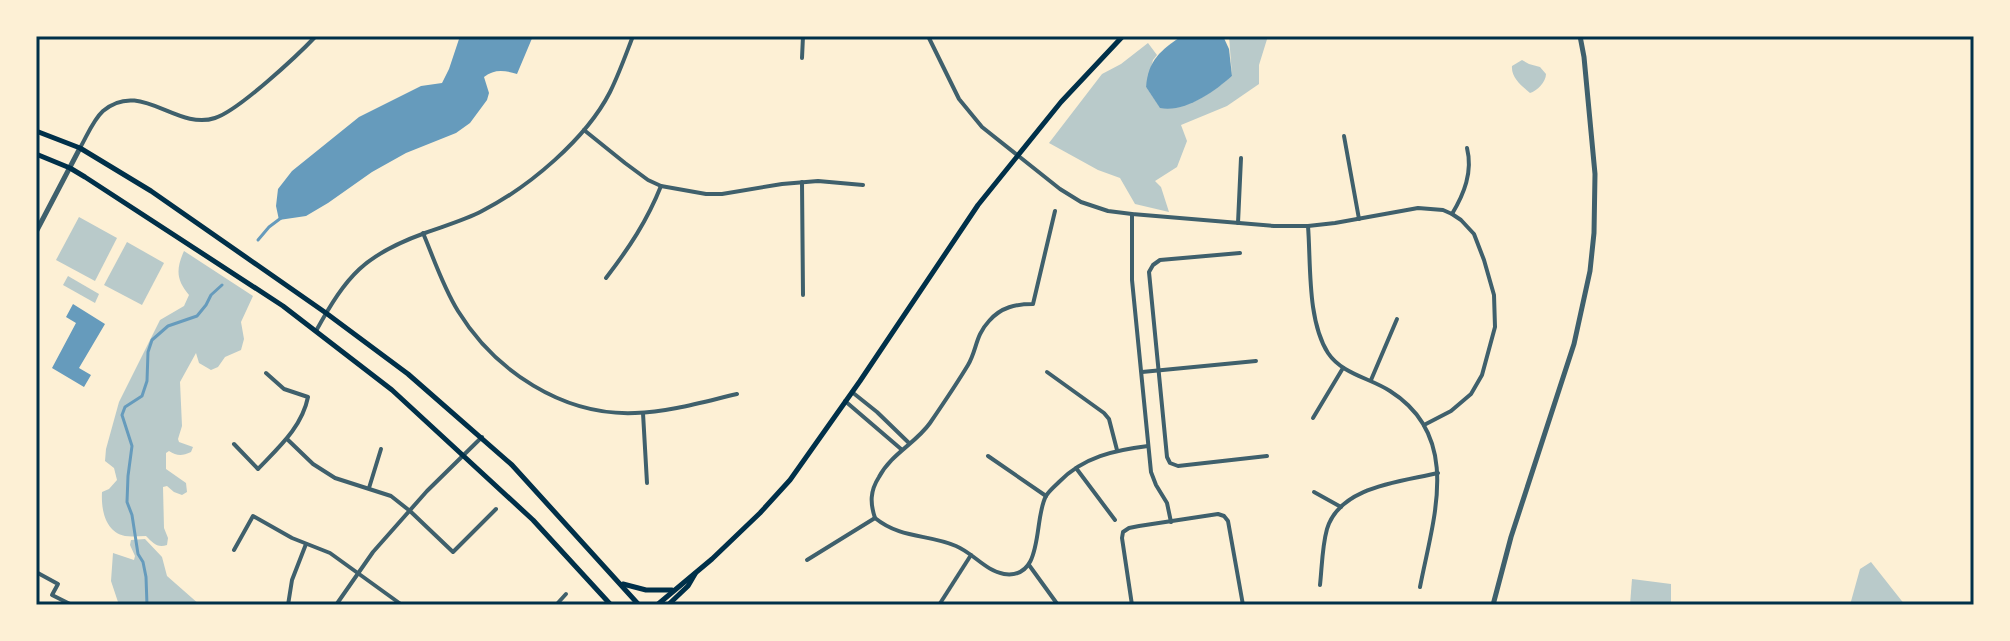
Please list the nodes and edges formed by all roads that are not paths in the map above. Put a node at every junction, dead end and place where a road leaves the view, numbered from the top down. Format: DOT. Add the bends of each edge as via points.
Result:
graph roads {
  1 [pos="316,36"];
  2 [pos="633,36"];
  3 [pos="803,36"];
  4 [pos="928,36"];
  5 [pos="1123,36"];
  6 [pos="1580,36"];
  7 [pos="802,58"];
  8 [pos="584,130"];
  9 [pos="36,131"];
  10 [pos="1344,136"];
  11 [pos="80,148"];
  12 [pos="1467,148"];
  13 [pos="36,154"];
  14 [pos="1017,156"];
  15 [pos="1241,158"];
  16 [pos="70,168"];
  17 [pos="802,182"];
  18 [pos="863,185"];
  19 [pos="661,186"];
  20 [pos="1055,211"];
  21 [pos="1132,214"];
  22 [pos="1452,214"];
  23 [pos="1359,219"];
  24 [pos="1238,223"];
  25 [pos="1308,226"];
  26 [pos="36,232"];
  27 [pos="423,233"];
  28 [pos="1240,253"];
  29 [pos="606,278"];
  30 [pos="803,295"];
  31 [pos="326,313"];
  32 [pos="1397,319"];
  33 [pos="316,331"];
  34 [pos="1256,361"];
  35 [pos="1343,368"];
  36 [pos="1158,371"];
  37 [pos="1047,372"];
  38 [pos="1142,372"];
  39 [pos="266,373"];
  40 [pos="1371,380"];
  41 [pos="852,392"];
  42 [pos="737,394"];
  43 [pos="845,401"];
  44 [pos="643,413"];
  45 [pos="1313,418"];
  46 [pos="1424,425"];
  47 [pos="482,437"];
  48 [pos="287,439"];
  49 [pos="909,443"];
  50 [pos="234,444"];
  51 [pos="1148,446"];
  52 [pos="381,449"];
  53 [pos="902,449"];
  54 [pos="1117,450"];
  55 [pos="463,455"];
  56 [pos="988,456"];
  57 [pos="1267,456"];
  58 [pos="1076,468"];
  59 [pos="1438,473"];
  60 [pos="647,483"];
  61 [pos="369,488"];
  62 [pos="1314,492"];
  63 [pos="1046,496"];
  64 [pos="1341,507"];
  65 [pos="496,509"];
  66 [pos="410,511"];
  67 [pos="875,518"];
  68 [pos="1115,520"];
  69 [pos="1171,522"];
  70 [pos="306,544"];
  71 [pos="234,550"];
  72 [pos="971,555"];
  73 [pos="807,560"];
  74 [pos="1029,565"];
  75 [pos="36,572"];
  76 [pos="359,572"];
  77 [pos="695,573"];
  78 [pos="620,582"];
  79 [pos="1320,585"];
  80 [pos="1420,587"];
  81 [pos="673,590"];
  82 [pos="566,594"];
  83 [pos="671,604"];
  84 [pos="72,605"];
  85 [pos="288,605"];
  86 [pos="336,605"];
  87 [pos="402,605"];
  88 [pos="556,605"];
  89 [pos="608,605"];
  90 [pos="639,605"];
  91 [pos="657,605"];
  92 [pos="939,605"];
  93 [pos="1058,605"];
  94 [pos="1132,605"];
  95 [pos="1243,605"];
  96 [pos="1493,605"];
  1 -- 11 [label="street" via="214,119 190,119 126,100 103,111"];
  2 -- 8 [label="street" via="610,94"];
  3 -- 7 [label="street"];
  4 -- 14 [label="street" via="959,99"];
  5 -- 14 [label="main road"];
  6 -- 96 [label="street" via="1595,174 1590,271 1574,344"];
  8 -- 19 [label="street"];
  8 -- 27 [label="street" via="514,193 481,212"];
  9 -- 11 [label="main road"];
  10 -- 23 [label="street"];
  11 -- 16 [label="street"];
  11 -- 31 [label="main road"];
  12 -- 22 [label="street" via="1467,183"];
  13 -- 16 [label="main road"];
  14 -- 21 [label="street" via="1081,202"];
  14 -- 41 [label="main road"];
  15 -- 24 [label="street"];
  16 -- 26 [label="street"];
  16 -- 33 [label="main road"];
  17 -- 18 [label="street"];
  17 -- 19 [label="street" via="722,194"];
  17 -- 30 [label="street"];
  19 -- 29 [label="street" via="633,244"];
  20 -- 49 [label="street" via="1033,304 1009,307 989,321 970,362 929,425"];
  21 -- 24 [label="street"];
  21 -- 38 [label="street" via="1132,280"];
  22 -- 23 [label="street" via="1411,208"];
  22 -- 46 [label="street" via="1478,241 1494,295 1495,327 1471,394"];
  23 -- 25 [label="street"];
  24 -- 25 [label="street"];
  25 -- 35 [label="street" via="1316,323 1329,354"];
  27 -- 31 [label="street" via="368,260 347,280"];
  27 -- 44 [label="street" via="459,313 502,363 572,404"];
  28 -- 36 [label="street" via="1153,265 1149,272"];
  31 -- 33 [label="street"];
  31 -- 47 [label="main road"];
  32 -- 40 [label="street"];
  33 -- 55 [label="main road"];
  34 -- 36 [label="street"];
  35 -- 40 [label="street"];
  35 -- 45 [label="street"];
  36 -- 38 [label="street"];
  36 -- 57 [label="street" via="1170,463"];
  37 -- 54 [label="street" via="1104,413"];
  38 -- 51 [label="street"];
  39 -- 48 [label="street" via="284,389 308,397"];
  40 -- 46 [label="street" via="1405,402"];
  41 -- 43 [label="main road"];
  41 -- 49 [label="street"];
  42 -- 44 [label="street"];
  43 -- 53 [label="street"];
  43 -- 77 [label="main road" via="790,480"];
  44 -- 60 [label="street"];
  46 -- 59 [label="street"];
  47 -- 55 [label="street"];
  47 -- 78 [label="main road"];
  48 -- 50 [label="street" via="258,469"];
  48 -- 61 [label="street" via="326,473"];
  49 -- 53 [label="street"];
  51 -- 54 [label="street"];
  51 -- 69 [label="street" via="1153,480"];
  52 -- 61 [label="street"];
  53 -- 67 [label="street" via="874,487"];
  54 -- 58 [label="street"];
  55 -- 66 [label="street"];
  55 -- 89 [label="main road" via="533,520"];
  56 -- 63 [label="street"];
  58 -- 63 [label="street"];
  58 -- 68 [label="street"];
  59 -- 64 [label="street" via="1365,491"];
  59 -- 80 [label="street"];
  61 -- 66 [label="street"];
  62 -- 64 [label="street"];
  63 -- 74 [label="street"];
  64 -- 79 [label="street" via="1327,530"];
  65 -- 66 [label="street" via="453,552"];
  66 -- 76 [label="street"];
  67 -- 72 [label="street" via="896,531 949,543"];
  67 -- 73 [label="street"];
  69 -- 94 [label="street" via="1123,532"];
  69 -- 95 [label="street" via="1224,516"];
  70 -- 71 [label="street" via="253,516"];
  70 -- 76 [label="street"];
  70 -- 85 [label="street"];
  72 -- 74 [label="street" via="1001,574"];
  72 -- 92 [label="street"];
  74 -- 93 [label="street"];
  75 -- 84 [label="street" via="58,584 52,595"];
  76 -- 86 [label="street"];
  76 -- 87 [label="street"];
  77 -- 81 [label="main road"];
  77 -- 83 [label="main road"];
  78 -- 81 [label="main road" via="646,590"];
  78 -- 90 [label="main road"];
  81 -- 91 [label="main road"];
  82 -- 88 [label="street"];
}
